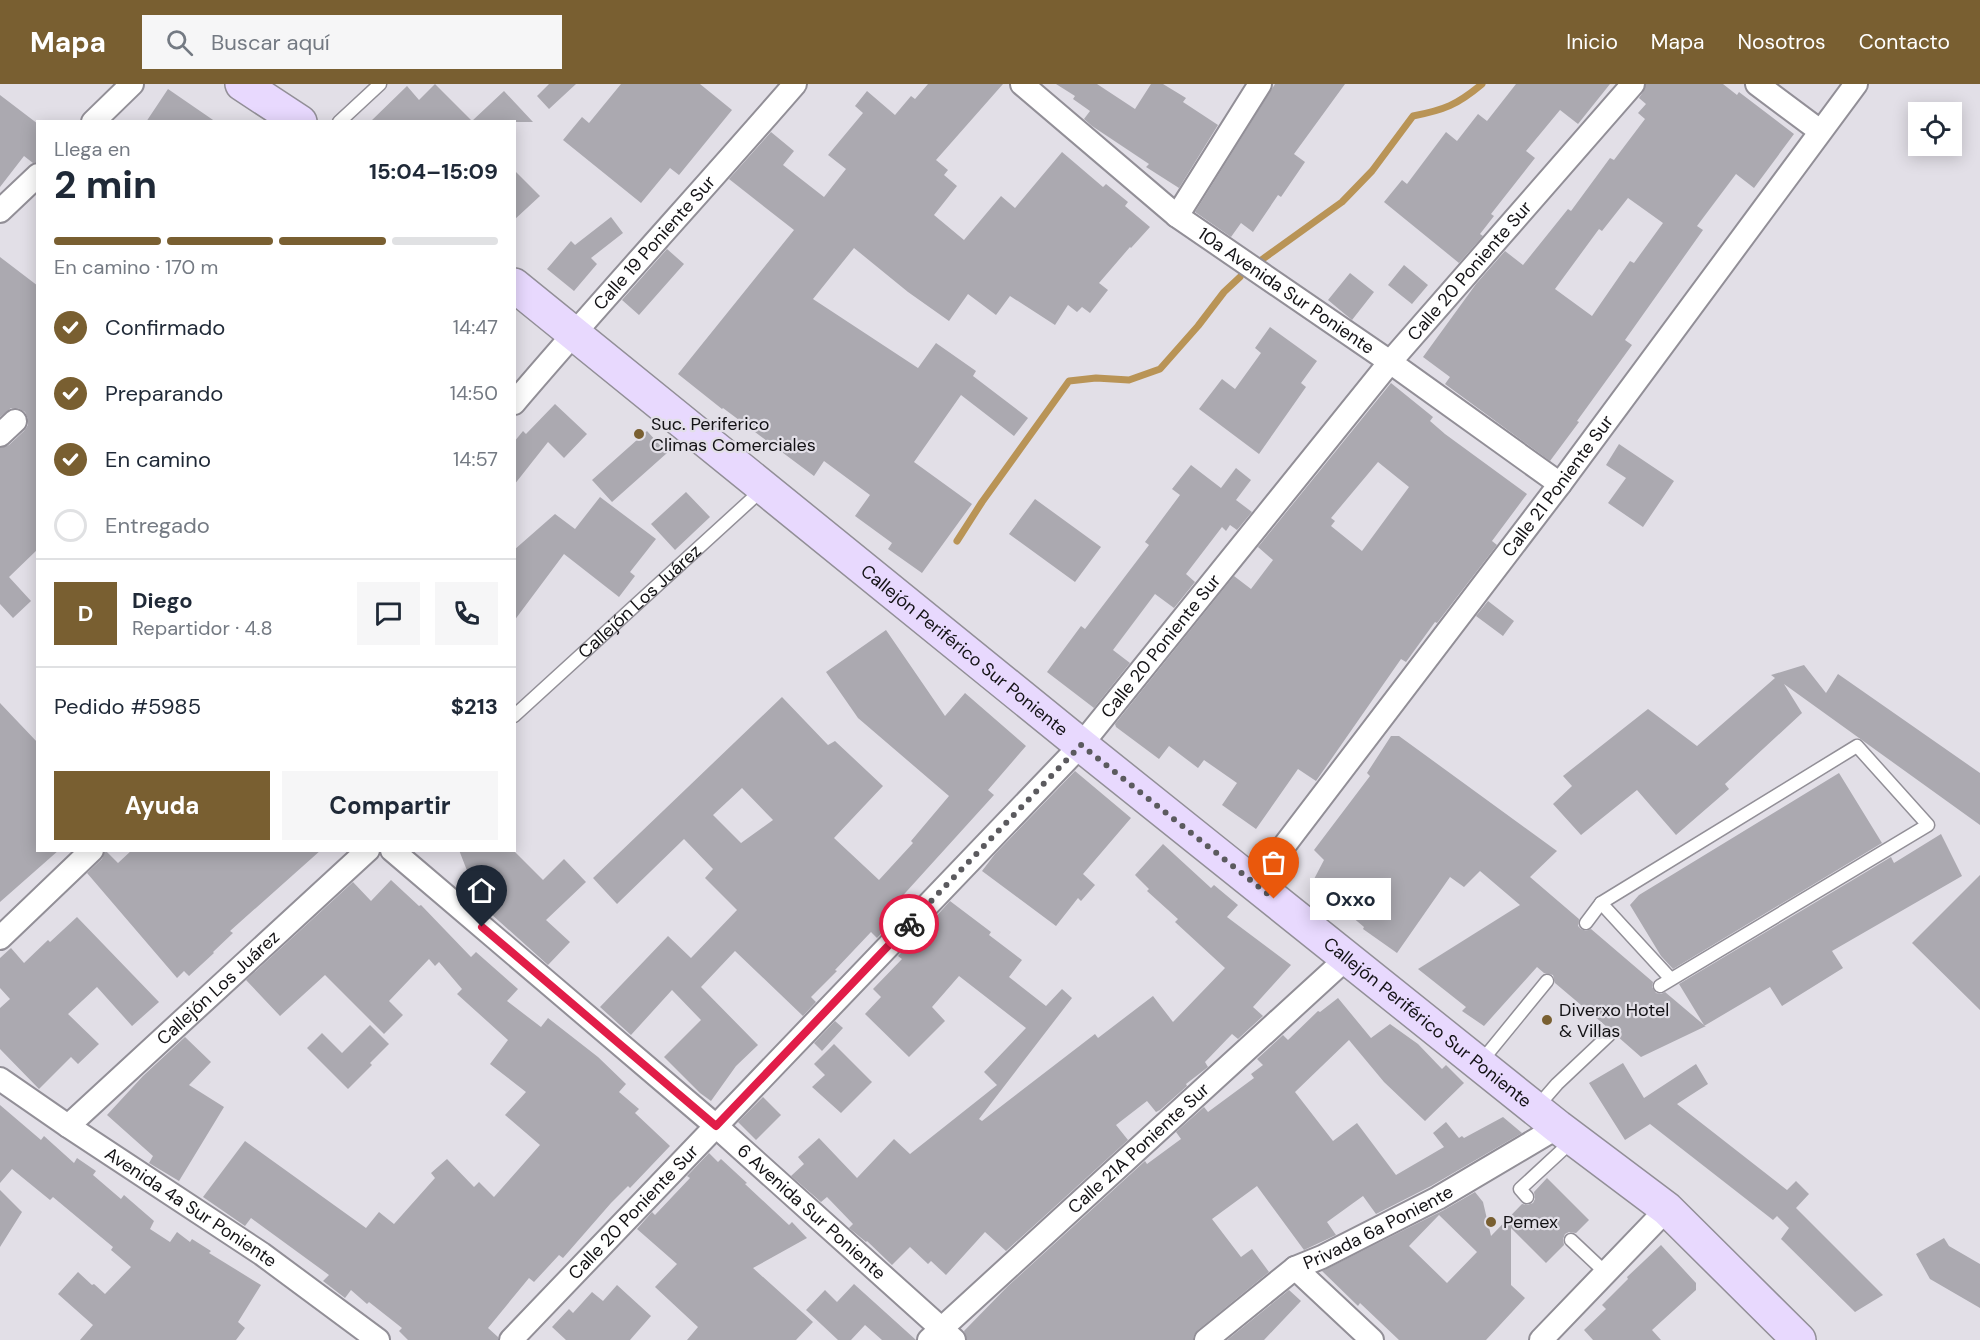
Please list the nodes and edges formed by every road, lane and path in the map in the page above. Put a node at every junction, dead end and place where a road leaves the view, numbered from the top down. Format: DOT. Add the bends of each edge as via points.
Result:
graph roads {
  1 [pos="132,84"];
  2 [pos="242,84"];
  3 [pos="380,84"];
  4 [pos="795,84"];
  5 [pos="1022,84"];
  6 [pos="1260,84"];
  7 [pos="1633,84"];
  8 [pos="1757,84"];
  9 [pos="1856,84"];
  10 [pos="95,120"];
  11 [pos="297,120"];
  12 [pos="341,120"];
  13 [pos="1820,131"];
  14 [pos="36,177"];
  15 [pos="0,211"];
  16 [pos="1177,216"];
  17 [pos="516,287"];
  18 [pos="574,333"];
  19 [pos="1390,362"];
  20 [pos="516,401"];
  21 [pos="1560,484"];
  22 [pos="765,488"];
  23 [pos="516,714"];
  24 [pos="1081,745"];
  25 [pos="90,852"];
  26 [pos="366,852"];
  27 [pos="394,852"];
  28 [pos="1255,884"];
  29 [pos="1601,903"];
  30 [pos="1586,923"];
  31 [pos="0,938"];
  32 [pos="1348,957"];
  33 [pos="1547,981"];
  34 [pos="1609,1035"];
  35 [pos="1480,1063"];
  36 [pos="0,1079"];
  37 [pos="1556,1124"];
  38 [pos="68,1126"];
  39 [pos="716,1126"];
  40 [pos="1527,1197"];
  41 [pos="1667,1209"];
  42 [pos="1571,1240"];
  43 [pos="1295,1268"];
  44 [pos="1605,1272"];
  45 [pos="941,1336"];
  46 [pos="378,1340"];
  47 [pos="511,1340"];
  48 [pos="1206,1340"];
  49 [pos="1372,1340"];
  50 [pos="1540,1340"];
  51 [pos="1799,1340"];
  1 -- 10 [label="street"];
  2 -- 11 [label="main road"];
  3 -- 12 [label="lane"];
  4 -- 18 [label="street, Calle 19 Poniente Sur"];
  5 -- 16 [label="street, 10a Avenida Sur Poniente"];
  6 -- 16 [label="street"];
  7 -- 19 [label="street, Calle 20 Poniente Sur"];
  8 -- 13 [label="street"];
  9 -- 13 [label="street, Calle 21 Poniente Sur"];
  13 -- 21 [label="street, Calle 21 Poniente Sur"];
  14 -- 15 [label="street"];
  16 -- 19 [label="street, 10a Avenida Sur Poniente"];
  17 -- 18 [label="main road, Callejón Periférico Sur Poniente"];
  18 -- 20 [label="street, Calle 19 Poniente Sur"];
  18 -- 22 [label="main road, Callejón Periférico Sur Poniente"];
  19 -- 21 [label="street, 10a Avenida Sur Poniente"];
  19 -- 24 [label="street, Calle 20 Poniente Sur"];
  21 -- 28 [label="street, Calle 21 Poniente Sur"];
  22 -- 23 [label="lane, Callejón Los Juárez"];
  22 -- 24 [label="main road, Callejón Periférico Sur Poniente"];
  24 -- 28 [label="main road, Callejón Periférico Sur Poniente"];
  24 -- 39 [label="street, Calle 20 Poniente Sur"];
  25 -- 31 [label="street"];
  26 -- 38 [label="street, Callejón Los Juárez"];
  27 -- 39 [label="street, 6 Avenida Sur Poniente"];
  28 -- 32 [label="main road, Callejón Periférico Sur Poniente"];
  29 -- 29 [label="lane" via="1665,982 1928,825 1857,747"];
  29 -- 30 [label="lane"];
  32 -- 35 [label="main road, Callejón Periférico Sur Poniente"];
  32 -- 45 [label="street, Calle 21A Poniente Sur"];
  33 -- 35 [label="lane"];
  34 -- 37 [label="lane" via="1557,1084"];
  35 -- 37 [label="main road, Callejón Periférico Sur Poniente"];
  36 -- 38 [label="street, Avenida 4a Sur Poniente"];
  37 -- 40 [label="lane" via="1520,1190"];
  37 -- 41 [label="main road, Callejón Periférico Sur Poniente"];
  37 -- 43 [label="street, Privada 6a Poniente" via="1438,1198"];
  38 -- 46 [label="street, Avenida 4a Sur Poniente" via="262,1254"];
  39 -- 45 [label="street, 6 Avenida Sur Poniente"];
  39 -- 47 [label="street, Calle 20 Poniente Sur"];
  41 -- 44 [label="street"];
  41 -- 51 [label="main road, Callejón Periférico Sur Poniente"];
  42 -- 44 [label="lane"];
  43 -- 48 [label="street, Privada 6a Poniente"];
  43 -- 49 [label="street"];
  44 -- 50 [label="street"];
}
